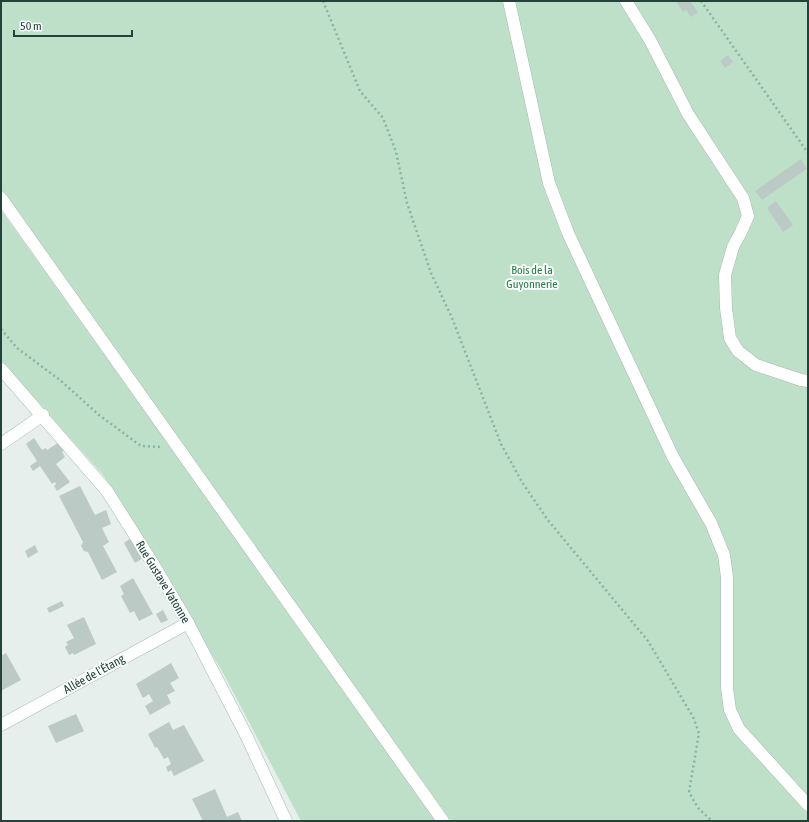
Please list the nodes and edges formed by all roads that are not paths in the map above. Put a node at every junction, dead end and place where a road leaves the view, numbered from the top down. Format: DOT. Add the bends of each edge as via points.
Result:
graph roads {
  1 [pos="509,1"];
  2 [pos="626,1"];
  3 [pos="1,198"];
  4 [pos="1,369"];
  5 [pos="808,381"];
  6 [pos="43,415"];
  7 [pos="1,444"];
  8 [pos="188,623"];
  9 [pos="1,725"];
  10 [pos="808,805"];
  11 [pos="286,821"];
  12 [pos="443,821"];
  1 -- 10 [label="street" via="549,183 565,226 673,457 711,522 724,555 727,577 727,688 730,710 739,729"];
  2 -- 5 [label="street" via="650,40 688,114 743,198 748,216 733,247 725,275 730,338 738,351 756,364"];
  3 -- 12 [label="street"];
  4 -- 6 [label="street, Rue Gustave Vatonne"];
  6 -- 7 [label="street"];
  6 -- 8 [label="street, Rue Gustave Vatonne" via="107,491"];
  8 -- 9 [label="street, Allée de l'Étang"];
  8 -- 11 [label="street, Rue Gustave Vatonne" via="247,737"];
}
